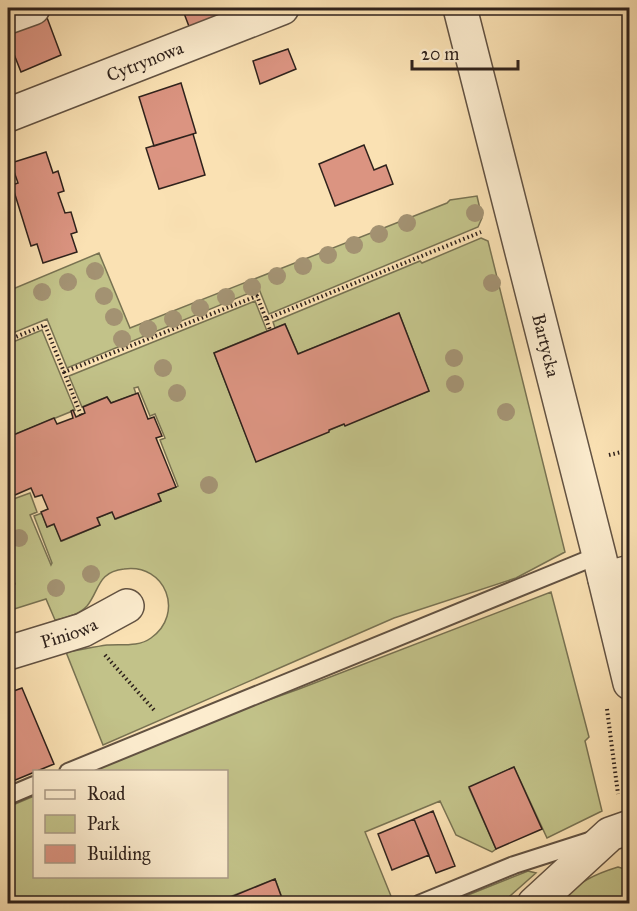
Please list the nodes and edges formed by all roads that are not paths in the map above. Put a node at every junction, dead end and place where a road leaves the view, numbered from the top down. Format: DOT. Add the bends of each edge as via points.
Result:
graph roads {
  1 [pos="33,8"];
  2 [pos="282,8"];
  3 [pos="460,8"];
  4 [pos="8,17"];
  5 [pos="8,115"];
  6 [pos="611,569"];
  7 [pos="127,606"];
  8 [pos="8,653"];
  9 [pos="617,691"];
  10 [pos="71,770"];
  11 [pos="33,785"];
  12 [pos="8,796"];
  13 [pos="620,830"];
  14 [pos="419,903"];
  15 [pos="534,903"];
  1 -- 4 [label="street"];
  2 -- 5 [label="street, Cytrynowa"];
  3 -- 6 [label="street, Bartycka"];
  6 -- 9 [label="street, Bartycka"];
  6 -- 10 [label="lane"];
  7 -- 8 [label="street, Piniowa" via="83,630"];
  11 -- 12 [label="lane"];
  13 -- 14 [label="lane" via="514,865"];
  13 -- 15 [label="street"];
}
